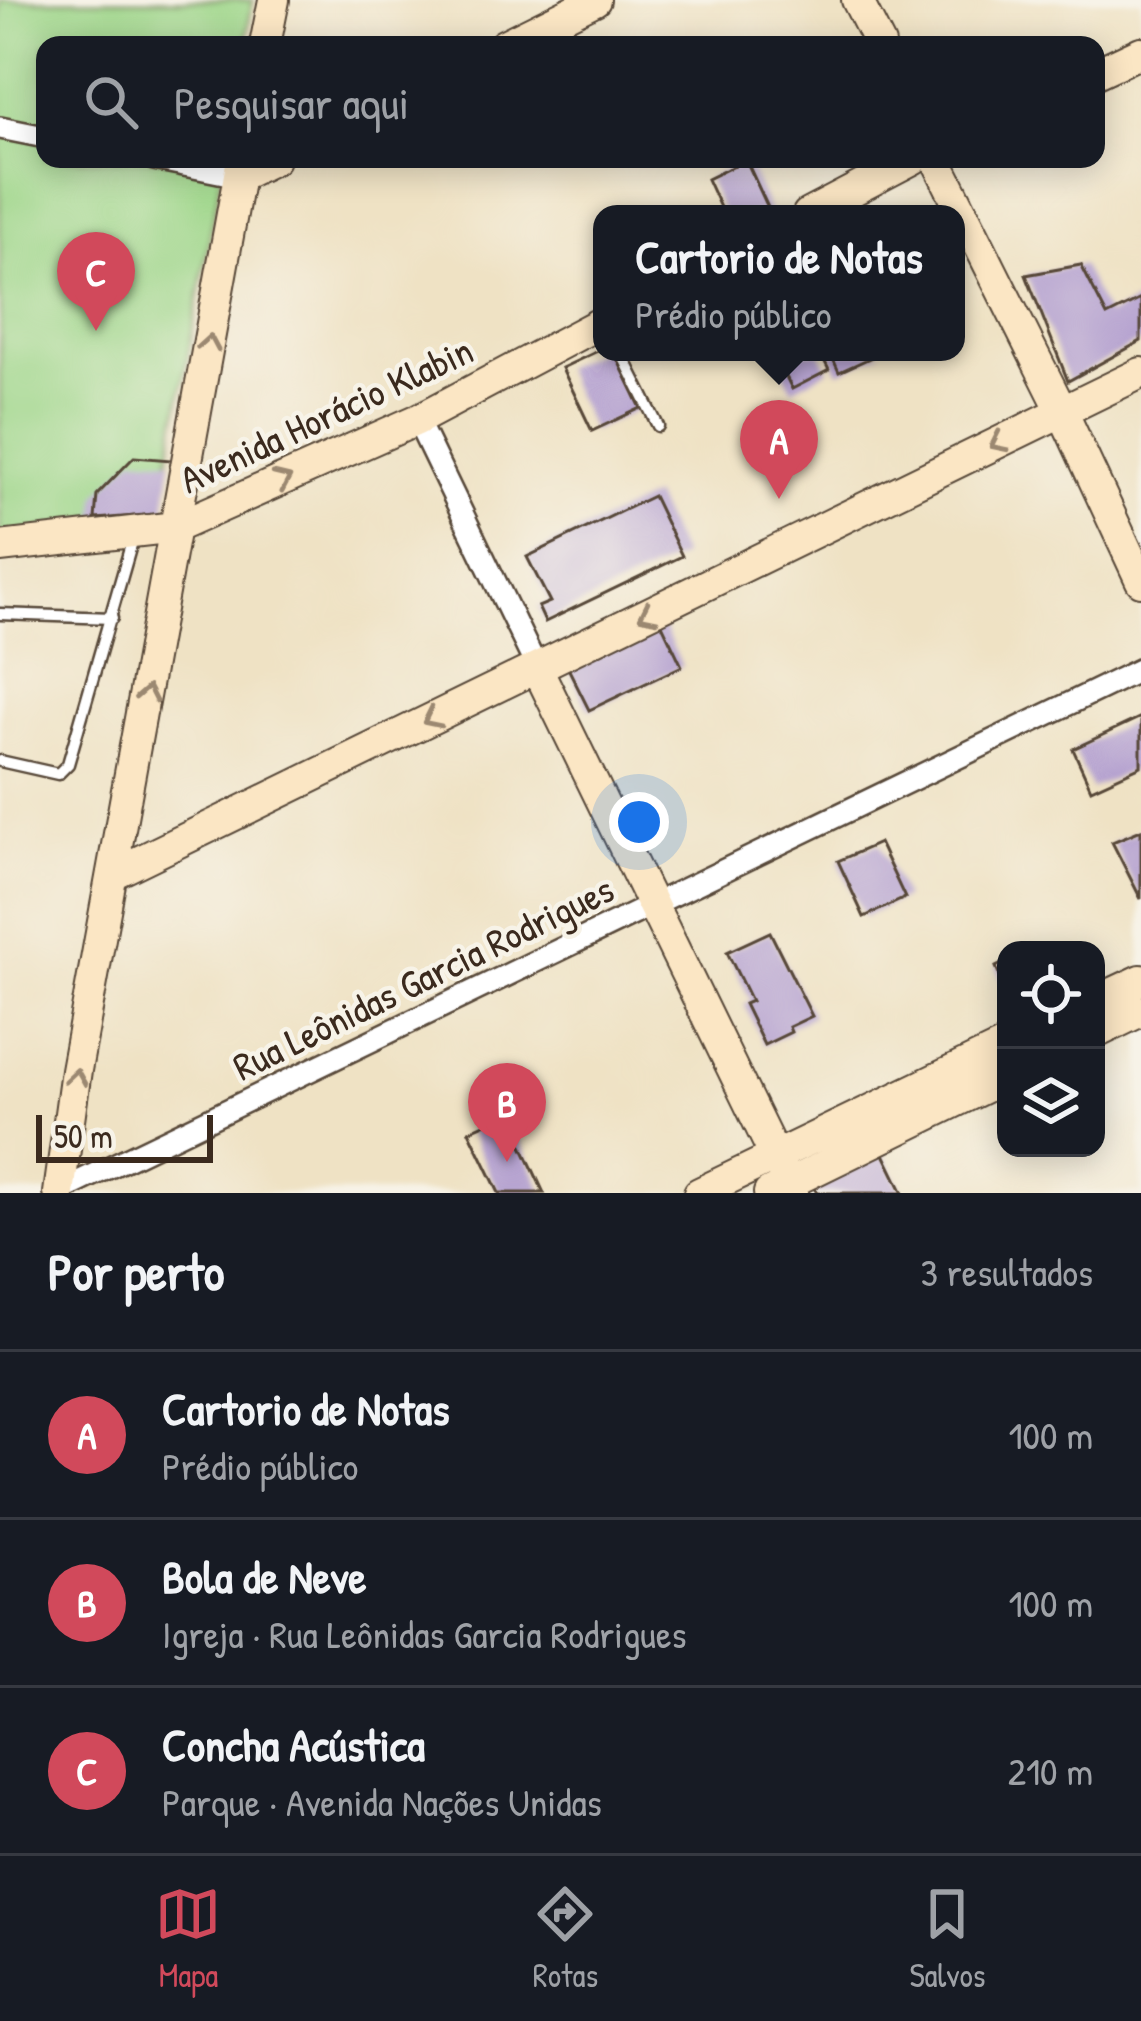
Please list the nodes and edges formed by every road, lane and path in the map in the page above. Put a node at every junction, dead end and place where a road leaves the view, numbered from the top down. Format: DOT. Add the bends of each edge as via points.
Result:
graph roads {
  1 [pos="274,0"];
  2 [pos="595,0"];
  3 [pos="857,0"];
  4 [pos="267,36"];
  5 [pos="522,36"];
  6 [pos="875,36"];
  7 [pos="1141,52"];
  8 [pos="1105,69"];
  9 [pos="0,128"];
  10 [pos="36,135"];
  11 [pos="241,168"];
  12 [pos="896,168"];
  13 [pos="940,168"];
  14 [pos="825,205"];
  15 [pos="959,205"];
  16 [pos="965,217"];
  17 [pos="593,327"];
  18 [pos="626,361"];
  19 [pos="1141,374"];
  20 [pos="1062,411"];
  21 [pos="417,420"];
  22 [pos="658,426"];
  23 [pos="178,513"];
  24 [pos="134,532"];
  25 [pos="0,547"];
  26 [pos="1141,581"];
  27 [pos="0,614"];
  28 [pos="112,618"];
  29 [pos="537,668"];
  30 [pos="1141,669"];
  31 [pos="0,761"];
  32 [pos="113,874"];
  33 [pos="652,907"];
  34 [pos="1141,980"];
  35 [pos="1105,997"];
  36 [pos="1141,1011"];
  37 [pos="1105,1029"];
  38 [pos="999,1049"];
  39 [pos="997,1081"];
  40 [pos="781,1182"];
  41 [pos="59,1192"];
  42 [pos="699,1193"];
  1 -- 4 [label="street"];
  2 -- 5 [label="street"];
  3 -- 6 [label="street"];
  7 -- 8 [label="street"];
  9 -- 10 [label="street"];
  23 -- 11 [label="street, one-way"];
  12 -- 14 [label="street"];
  13 -- 15 [label="street"];
  16 -- 20 [label="street"];
  17 -- 21 [label="street, Avenida Horácio Klabin"];
  18 -- 22 [label="lane"];
  19 -- 20 [label="street"];
  20 -- 26 [label="street"];
  20 -- 29 [label="street, one-way"];
  23 -- 21 [label="street, Avenida Horácio Klabin, one-way"];
  21 -- 29 [label="street"];
  23 -- 24 [label="street, Avenida Horácio Klabin"];
  32 -- 23 [label="street, one-way"];
  24 -- 25 [label="street, Avenida Horácio Klabin"];
  24 -- 28 [label="lane"];
  27 -- 28 [label="lane"];
  28 -- 31 [label="lane" via="68,764 58,774"];
  29 -- 32 [label="street, one-way"];
  29 -- 33 [label="street"];
  30 -- 33 [label="street, Rua Leônidas Garcia Rodrigues"];
  41 -- 32 [label="street, one-way"];
  33 -- 40 [label="street"];
  33 -- 41 [label="street, Rua Leônidas Garcia Rodrigues"];
  34 -- 35 [label="street"];
  36 -- 37 [label="street"];
  38 -- 40 [label="street"];
  39 -- 40 [label="street"];
  40 -- 42 [label="street"];
}
